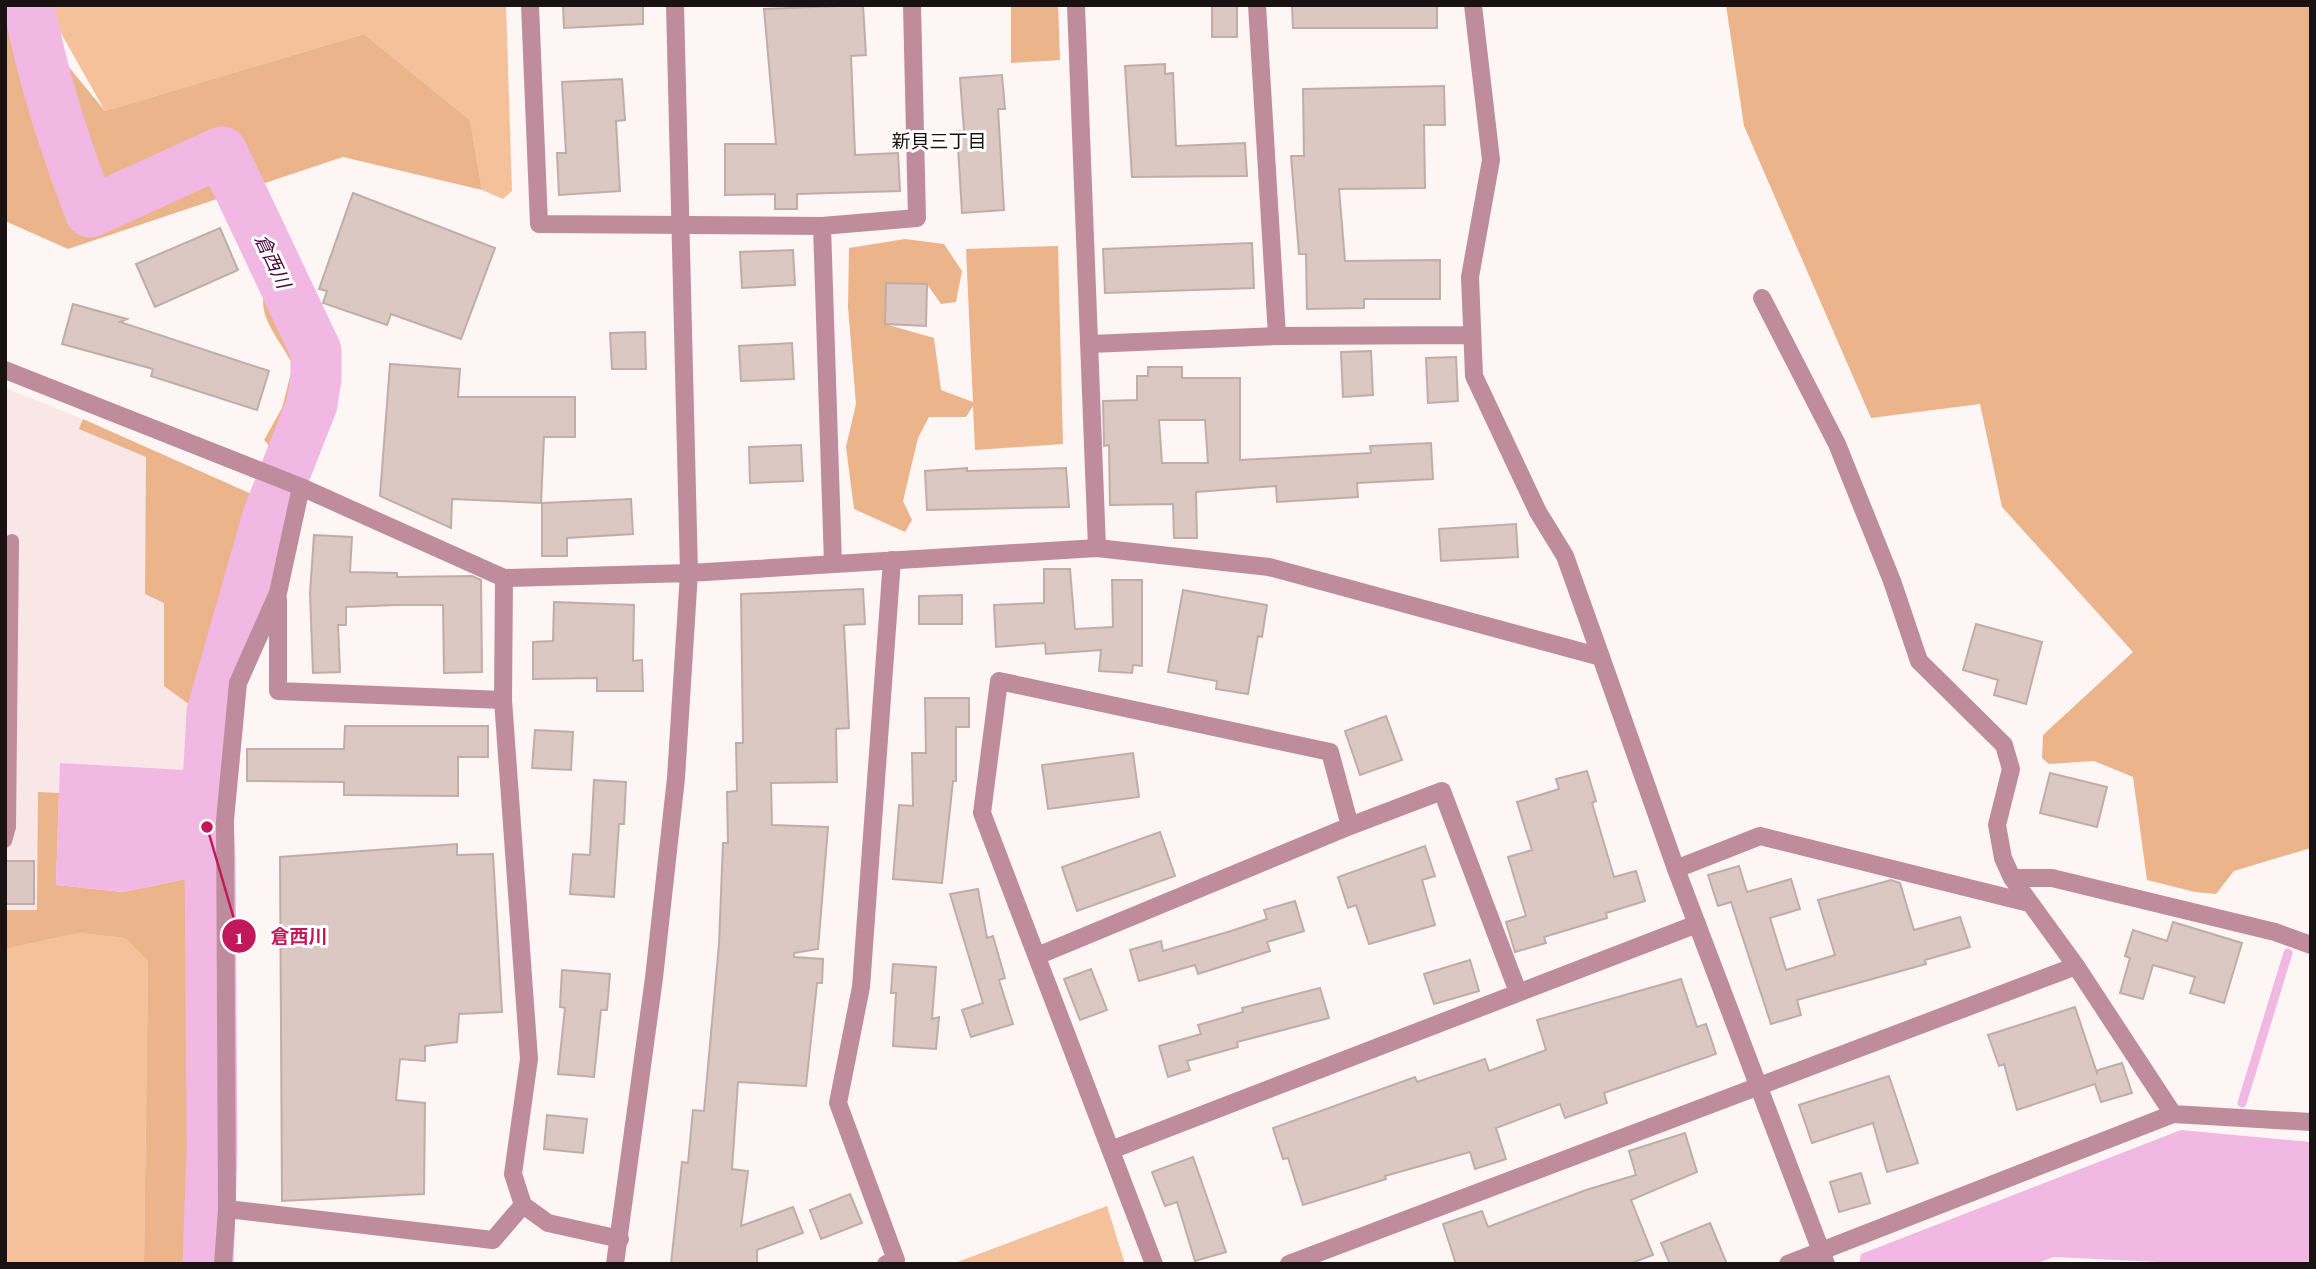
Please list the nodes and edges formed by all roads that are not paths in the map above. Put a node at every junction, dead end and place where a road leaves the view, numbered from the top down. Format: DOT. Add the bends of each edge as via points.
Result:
graph roads {
  1 [pos="530,5"];
  2 [pos="675,5"];
  3 [pos="912,5"];
  4 [pos="1076,5"];
  5 [pos="1257,5"];
  6 [pos="1473,5"];
  7 [pos="682,224"];
  8 [pos="822,226"];
  9 [pos="1762,298"];
  10 [pos="1471,335"];
  11 [pos="1277,336"];
  12 [pos="1090,344"];
  13 [pos="5,370"];
  14 [pos="301,487"];
  15 [pos="12,541"];
  16 [pos="1097,548"];
  17 [pos="892,560"];
  18 [pos="833,564"];
  19 [pos="689,573"];
  20 [pos="504,578"];
  21 [pos="278,593"];
  22 [pos="1601,657"];
  23 [pos="503,700"];
  24 [pos="1350,826"];
  25 [pos="5,841"];
  26 [pos="1676,870"];
  27 [pos="2012,877"];
  28 [pos="2029,903"];
  29 [pos="1696,924"];
  30 [pos="2311,945"];
  31 [pos="1037,956"];
  32 [pos="2076,967"];
  33 [pos="1518,992"];
  34 [pos="1759,1086"];
  35 [pos="2173,1114"];
  36 [pos="2311,1122"];
  37 [pos="1111,1150"];
  38 [pos="523,1205"];
  39 [pos="226,1209"];
  40 [pos="620,1239"];
  41 [pos="1824,1258"];
  42 [pos="223,1264"];
  43 [pos="615,1264"];
  44 [pos="886,1264"];
  45 [pos="1154,1264"];
  46 [pos="1289,1264"];
  47 [pos="1788,1264"];
  1 -- 7 [label="street" via="539,224"];
  2 -- 7 [label="street"];
  3 -- 8 [label="street" via="917,218"];
  4 -- 12 [label="street"];
  5 -- 11 [label="street"];
  6 -- 10 [label="street" via="1491,160 1469,277"];
  7 -- 8 [label="street"];
  7 -- 19 [label="street"];
  8 -- 18 [label="street"];
  9 -- 27 [label="street" via="1837,444 1919,661 2004,745 2011,769 1997,825"];
  10 -- 11 [label="street"];
  10 -- 22 [label="street" via="1474,376 1538,512 1565,556"];
  11 -- 12 [label="street"];
  12 -- 16 [label="street"];
  13 -- 14 [label="street"];
  14 -- 20 [label="street"];
  14 -- 21 [label="street"];
  15 -- 25 [label="lane" via="9,827"];
  16 -- 17 [label="street"];
  16 -- 22 [label="street" via="1269,567"];
  17 -- 18 [label="street"];
  17 -- 44 [label="street" via="861,987 838,1103 896,1260"];
  18 -- 19 [label="street"];
  19 -- 20 [label="street"];
  19 -- 40 [label="street" via="676,778"];
  20 -- 23 [label="street"];
  21 -- 23 [label="street" via="278,691"];
  21 -- 39 [label="street" via="238,683 225,820"];
  22 -- 26 [label="street"];
  23 -- 38 [label="street" via="530,1059 513,1174"];
  24 -- 31 [label="street"];
  24 -- 31 [label="street" via="1330,752 999,681 982,813"];
  24 -- 33 [label="street" via="1441,791"];
  26 -- 28 [label="street" via="1760,836"];
  26 -- 29 [label="street"];
  27 -- 28 [label="street"];
  27 -- 30 [label="street" via="2076,883"];
  28 -- 32 [label="street"];
  29 -- 33 [label="street"];
  29 -- 34 [label="street"];
  31 -- 37 [label="street"];
  32 -- 34 [label="street"];
  32 -- 35 [label="street"];
  33 -- 37 [label="street"];
  34 -- 41 [label="street"];
  34 -- 46 [label="street"];
  35 -- 36 [label="street"];
  35 -- 41 [label="street"];
  37 -- 45 [label="street"];
  38 -- 39 [label="street" via="494,1240"];
  38 -- 40 [label="street" via="548,1223"];
  39 -- 42 [label="street"];
  40 -- 43 [label="street"];
  41 -- 47 [label="street"];
}
